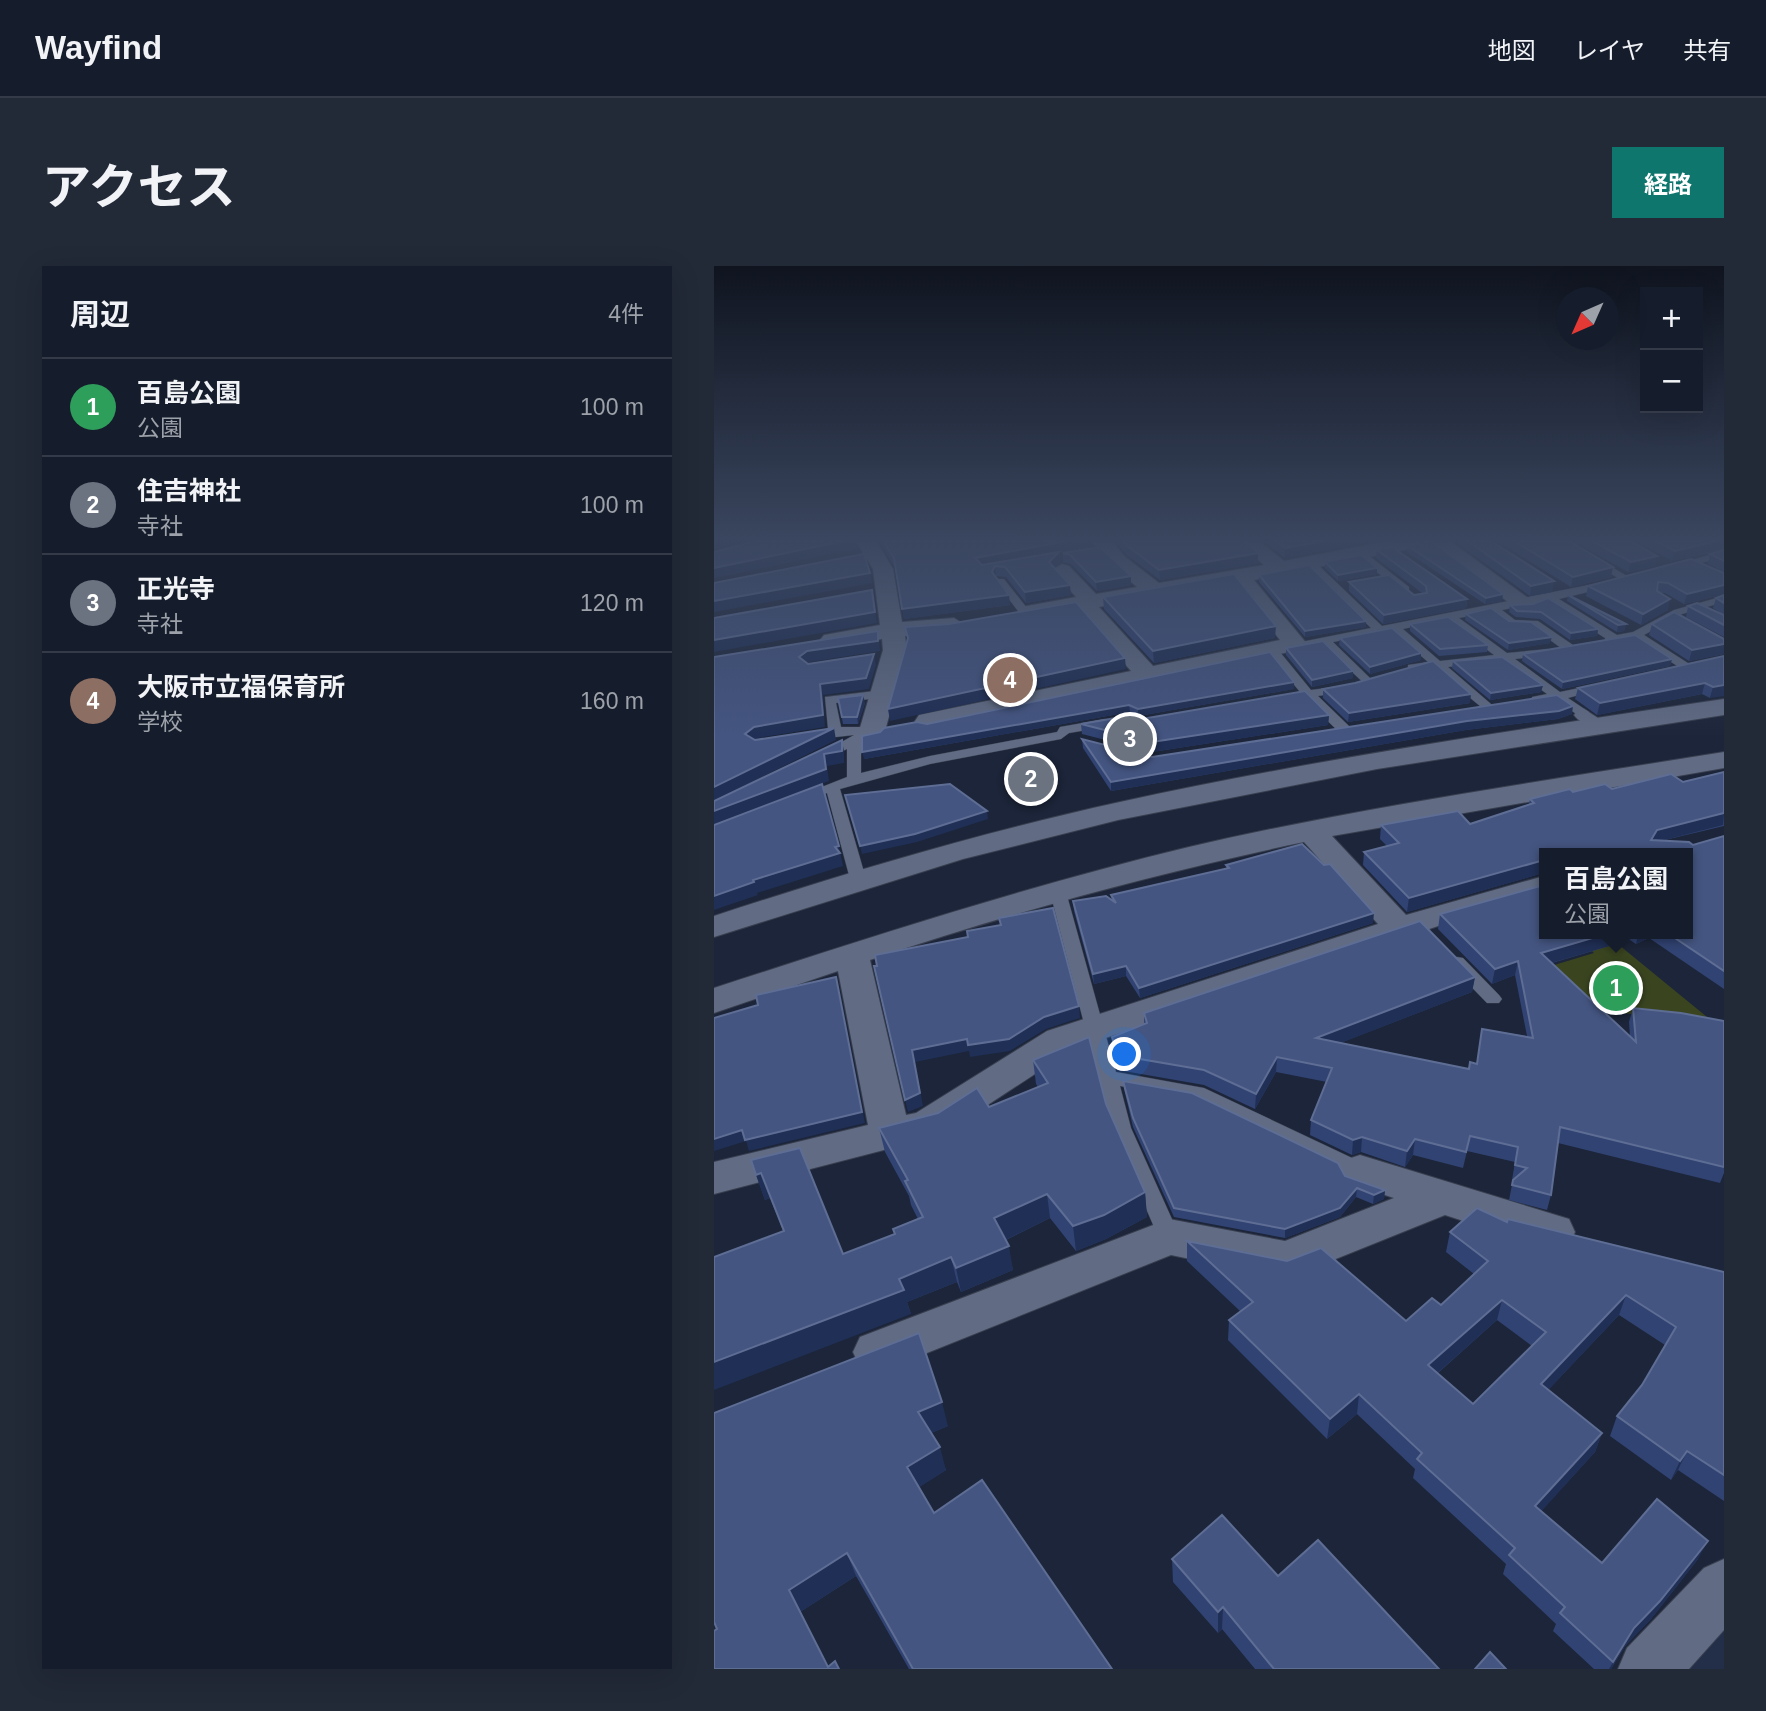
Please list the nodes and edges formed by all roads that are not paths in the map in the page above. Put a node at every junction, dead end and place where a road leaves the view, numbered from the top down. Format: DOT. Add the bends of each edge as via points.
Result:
graph roads {
  1 [pos="890,606"];
  2 [pos="1020,606"];
  3 [pos="1062,606"];
  4 [pos="1092,606"];
  5 [pos="1259,606"];
  6 [pos="1355,606"];
  7 [pos="1479,606"];
  8 [pos="1506,606"];
  9 [pos="1563,606"];
  10 [pos="1699,606"];
  11 [pos="1488,610"];
  12 [pos="1681,612"];
  13 [pos="1025,613"];
  14 [pos="1000,617"];
  15 [pos="1450,617"];
  16 [pos="1715,617"];
  17 [pos="975,621"];
  18 [pos="1395,628"];
  19 [pos="894,630"];
  20 [pos="1380,631"];
  21 [pos="1635,631"];
  22 [pos="1615,639"];
  23 [pos="1326,642"];
  24 [pos="805,644"];
  25 [pos="1283,646"];
  26 [pos="1580,646"];
  27 [pos="1505,657"];
  28 [pos="1436,663"];
  29 [pos="1400,671"];
  30 [pos="1147,674"];
  31 [pos="1661,674"];
  32 [pos="1607,686"];
  33 [pos="883,694"];
  34 [pos="1308,694"];
  35 [pos="1561,696"];
  36 [pos="1268,701"];
  37 [pos="1524,701"];
  38 [pos="1724,707"];
  39 [pos="1461,711"];
  40 [pos="1586,717"];
  41 [pos="1117,721"];
  42 [pos="923,722"];
  43 [pos="1345,731"];
  44 [pos="835,732"];
  45 [pos="870,734"];
  46 [pos="1061,735"];
  47 [pos="797,738"];
  48 [pos="1086,741"];
  49 [pos="1724,760"];
  50 [pos="806,765"];
  51 [pos="854,781"];
  52 [pos="832,786"];
  53 [pos="785,804"];
  54 [pos="1310,830"];
  55 [pos="858,879"];
  56 [pos="1539,888"];
  57 [pos="1058,892"];
  58 [pos="714,927"];
  59 [pos="1415,927"];
  60 [pos="1446,951"];
  61 [pos="852,955"];
  62 [pos="1493,999"];
  63 [pos="714,1001"];
  64 [pos="1094,1028"];
  65 [pos="1107,1077"];
  66 [pos="890,1134"];
  67 [pos="1360,1171"];
  68 [pos="714,1178"];
  69 [pos="1441,1198"];
  70 [pos="1169,1237"];
  71 [pos="1592,1242"];
  72 [pos="844,1364"];
  73 [pos="1724,1588"];
  74 [pos="1648,1669"];
  1 -- 19 [label="street"];
  2 -- 13 [label="lane"];
  3 -- 13 [label="street"];
  4 -- 30 [label="street"];
  5 -- 25 [label="street"];
  6 -- 20 [label="lane"];
  7 -- 11 [label="lane"];
  8 -- 11 [label="lane"];
  9 -- 22 [label="lane"];
  10 -- 12 [label="lane"];
  11 -- 15 [label="lane"];
  11 -- 26 [label="lane" via="1512,623 1534,623"];
  12 -- 16 [label="lane"];
  12 -- 21 [label="lane"];
  13 -- 14 [label="street"];
  15 -- 18 [label="lane"];
  15 -- 27 [label="lane"];
  17 -- 19 [label="street"];
  18 -- 20 [label="lane"];
  18 -- 28 [label="lane"];
  19 -- 24 [label="street" via="826,631"];
  19 -- 33 [label="street"];
  20 -- 23 [label="lane"];
  21 -- 22 [label="lane"];
  21 -- 31 [label="lane" via="1693,667"];
  22 -- 26 [label="lane"];
  23 -- 25 [label="lane"];
  23 -- 34 [label="lane" via="1373,680"];
  25 -- 30 [label="street"];
  25 -- 34 [label="lane"];
  26 -- 27 [label="lane"];
  27 -- 28 [label="lane"];
  27 -- 35 [label="lane"];
  28 -- 29 [label="lane"];
  28 -- 39 [label="lane" via="1492,706"];
  30 -- 42 [label="street"];
  32 -- 35 [label="lane"];
  33 -- 44 [label="lane" via="829,700"];
  33 -- 45 [label="street"];
  34 -- 36 [label="lane"];
  34 -- 43 [label="lane"];
  35 -- 37 [label="lane"];
  35 -- 40 [label="lane"];
  38 -- 55 [label="street" via="1201,793 1033,831"];
  41 -- 46 [label="lane" via="1065,730"];
  44 -- 45 [label="lane"];
  44 -- 47 [label="lane"];
  45 -- 50 [label="lane"];
  45 -- 51 [label="lane"];
  46 -- 48 [label="lane"];
  46 -- 51 [label="lane" via="944,755"];
  49 -- 54 [label="street"];
  51 -- 52 [label="lane"];
  52 -- 53 [label="lane"];
  52 -- 55 [label="lane"];
  54 -- 57 [label="street"];
  54 -- 59 [label="street"];
  55 -- 58 [label="street"];
  56 -- 59 [label="street"];
  57 -- 61 [label="street" via="974,914"];
  57 -- 64 [label="lane"];
  59 -- 64 [label="street"];
  60 -- 62 [label="lane"];
  61 -- 63 [label="street"];
  61 -- 66 [label="street"];
  64 -- 65 [label="lane"];
  64 -- 66 [label="street" via="1060,1040 928,1125"];
  65 -- 67 [label="lane" via="1197,1093"];
  65 -- 70 [label="lane" via="1121,1128"];
  66 -- 68 [label="street"];
  67 -- 69 [label="street"];
  69 -- 70 [label="street" via="1286,1259"];
  69 -- 71 [label="street"];
  70 -- 72 [label="street"];
  73 -- 74 [label="street"];
}
